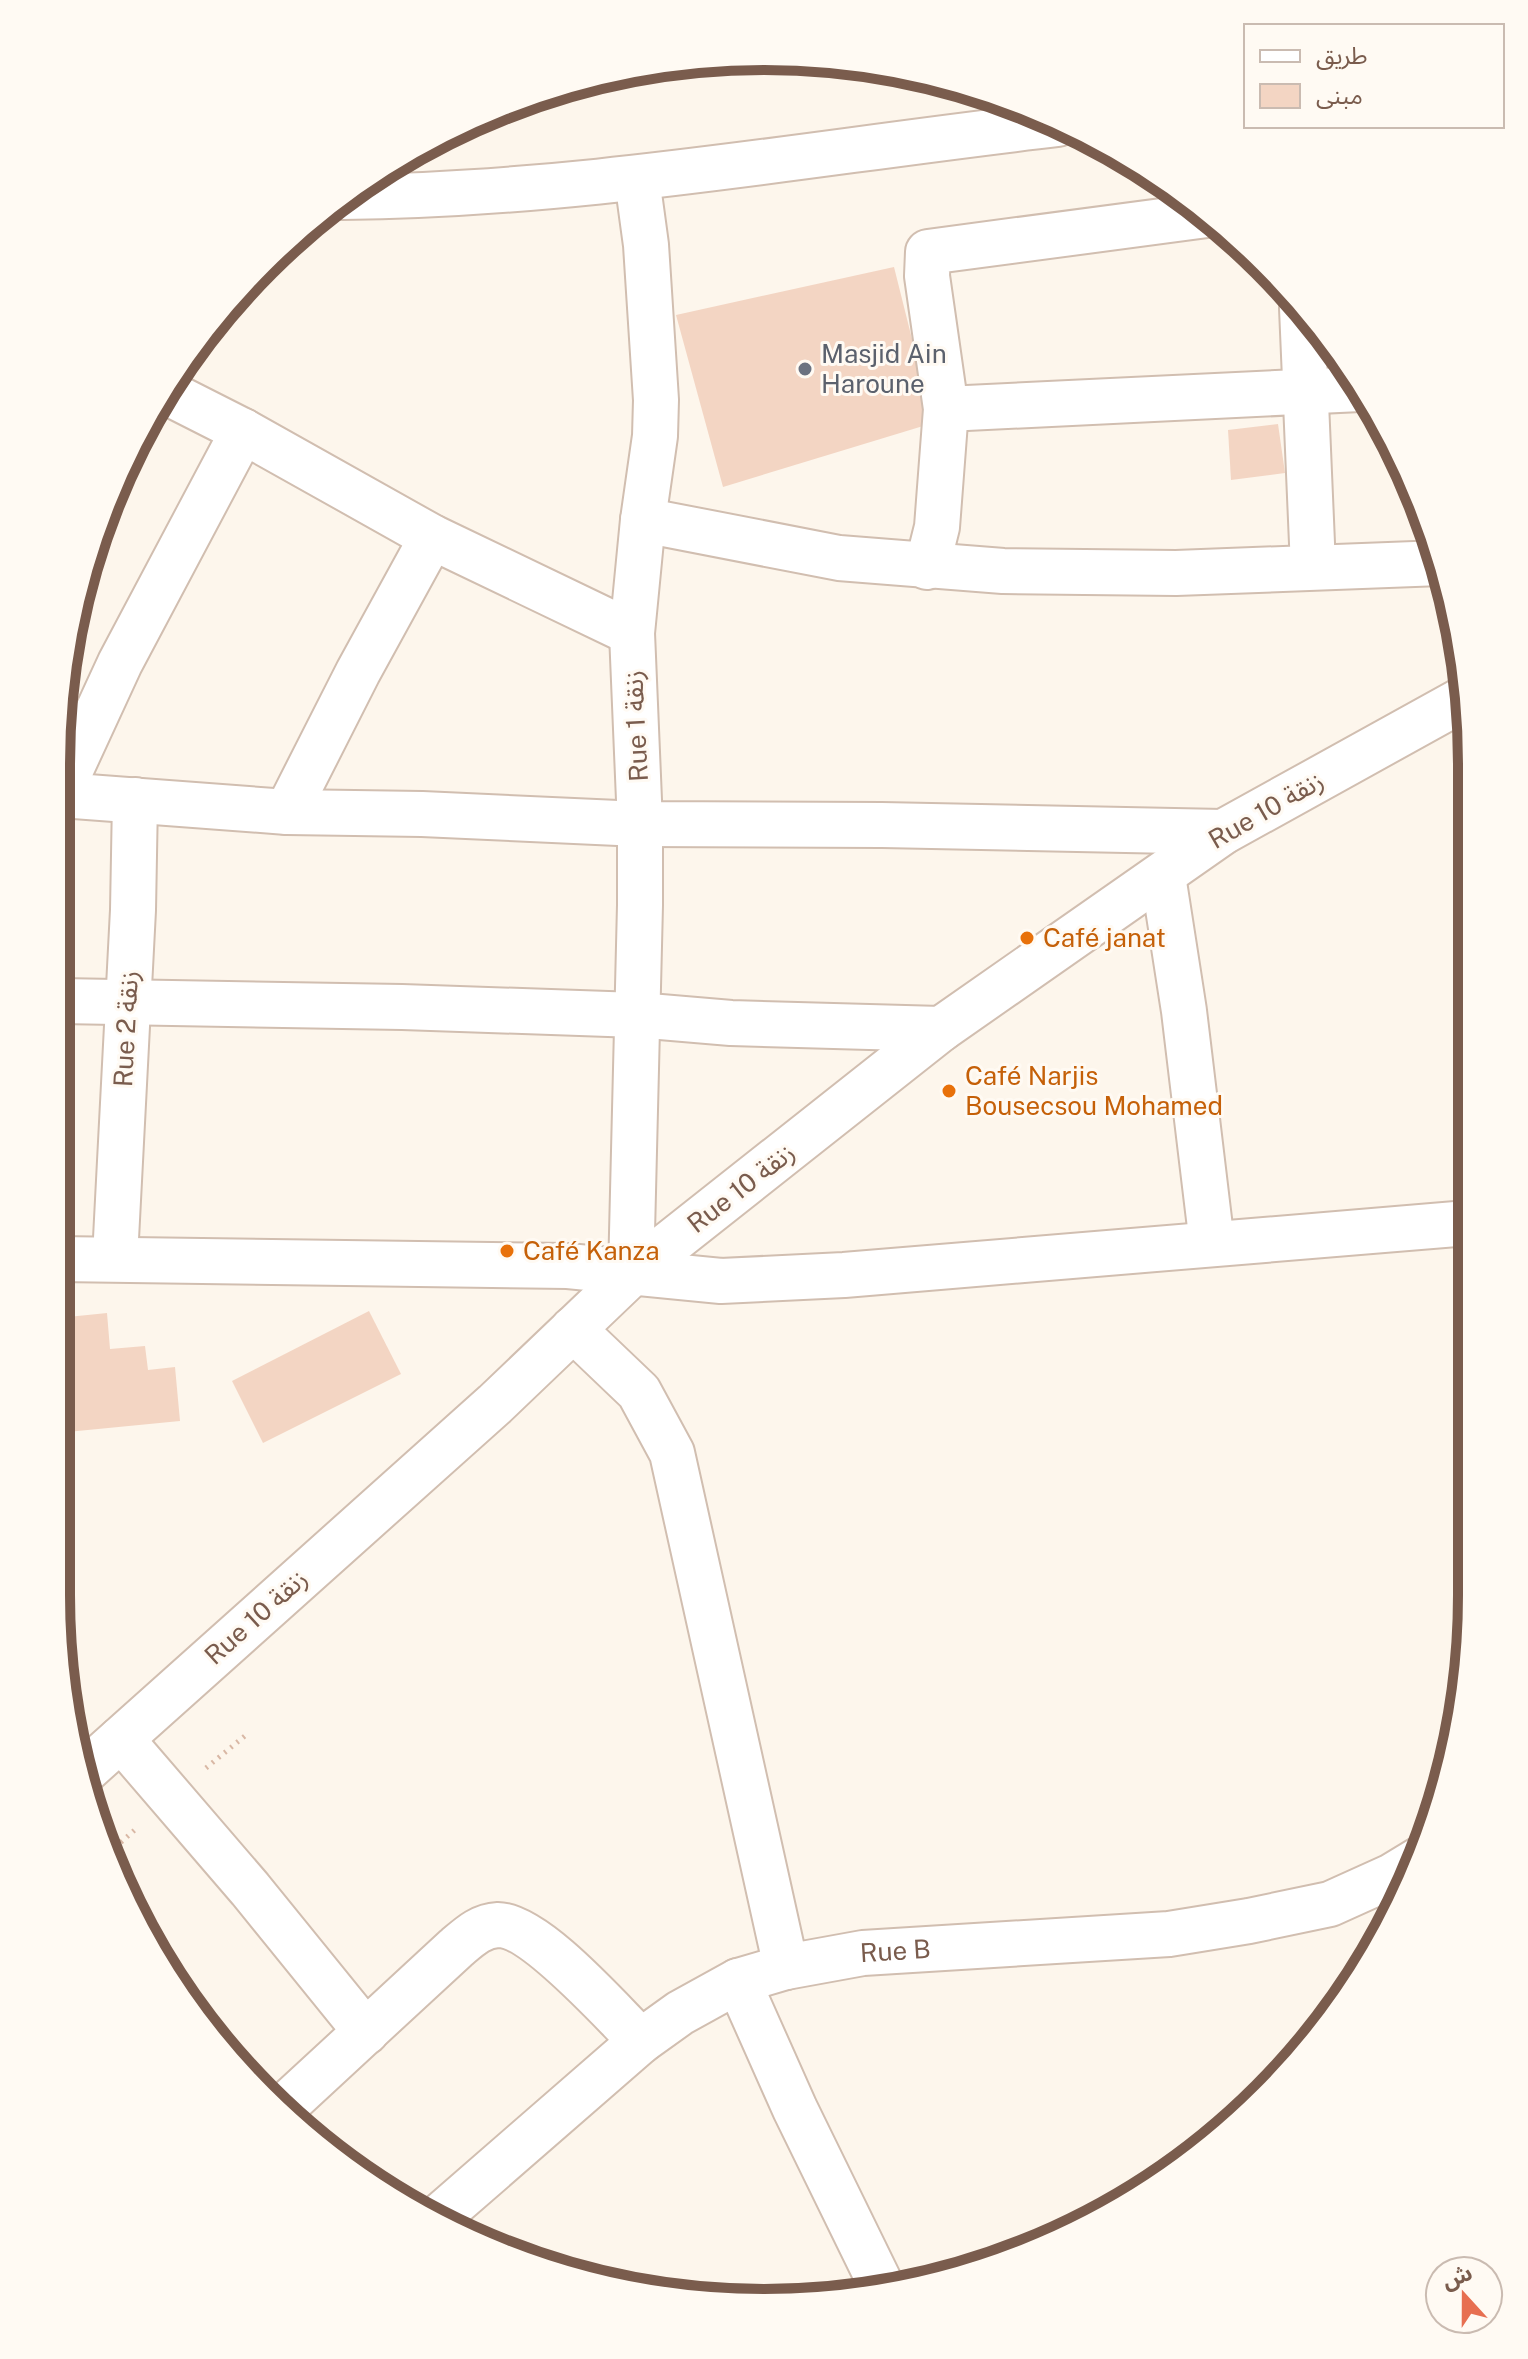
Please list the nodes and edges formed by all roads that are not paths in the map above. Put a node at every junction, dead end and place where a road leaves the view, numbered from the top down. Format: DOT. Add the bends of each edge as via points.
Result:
graph roads {
  1 [pos="1038,127"];
  2 [pos="637,179"];
  3 [pos="365,197"];
  4 [pos="1191,217"];
  5 [pos="1303,327"];
  6 [pos="1348,389"];
  7 [pos="1307,391"];
  8 [pos="175,397"];
  9 [pos="946,409"];
  10 [pos="243,431"];
  11 [pos="643,520"];
  12 [pos="432,537"];
  13 [pos="1428,563"];
  14 [pos="927,567"];
  15 [pos="1313,567"];
  16 [pos="632,633"];
  17 [pos="1455,703"];
  18 [pos="70,773"];
  19 [pos="70,794"];
  20 [pos="135,800"];
  21 [pos="287,812"];
  22 [pos="640,824"];
  23 [pos="1223,832"];
  24 [pos="1163,876"];
  25 [pos="70,1001"];
  26 [pos="127,1002"];
  27 [pos="637,1015"];
  28 [pos="941,1029"];
  29 [pos="1458,1224"];
  30 [pos="1212,1244"];
  31 [pos="115,1258"];
  32 [pos="70,1259"];
  33 [pos="631,1274"];
  34 [pos="573,1329"];
  35 [pos="121,1739"];
  36 [pos="92,1765"];
  37 [pos="1400,1871"];
  38 [pos="786,1967"];
  39 [pos="738,1981"];
  40 [pos="366,2032"];
  41 [pos="641,2041"];
  42 [pos="290,2102"];
  43 [pos="446,2211"];
  44 [pos="878,2279"];
  1 -- 2 [label="street"];
  2 -- 3 [label="street"];
  2 -- 11 [label="street, Rue 1 زنقة" via="656,400"];
  4 -- 9 [label="street" via="928,252"];
  5 -- 7 [label="street"];
  6 -- 7 [label="street"];
  7 -- 9 [label="street"];
  7 -- 15 [label="street"];
  8 -- 10 [label="street"];
  9 -- 14 [label="street" via="937,527"];
  10 -- 12 [label="street"];
  10 -- 18 [label="street" via="120,663"];
  11 -- 14 [label="street" via="839,558"];
  11 -- 16 [label="street, Rue 1 زنقة"];
  12 -- 16 [label="street"];
  12 -- 21 [label="street"];
  13 -- 15 [label="street"];
  14 -- 15 [label="street" via="1176,573"];
  16 -- 22 [label="street, Rue 1 زنقة"];
  17 -- 23 [label="street, Rue 10 زنقة"];
  19 -- 20 [label="street"];
  20 -- 21 [label="street"];
  20 -- 26 [label="street, Rue 2 زنقة"];
  21 -- 22 [label="street"];
  22 -- 23 [label="street"];
  22 -- 27 [label="street, Rue 1 زنقة"];
  23 -- 24 [label="street, Rue 10 زنقة"];
  24 -- 28 [label="street, Rue 10 زنقة"];
  24 -- 30 [label="street"];
  25 -- 26 [label="street"];
  26 -- 27 [label="street"];
  26 -- 31 [label="street, Rue 2 زنقة"];
  27 -- 28 [label="street"];
  27 -- 33 [label="street, Rue 1 زنقة"];
  28 -- 33 [label="street, Rue 10 زنقة"];
  29 -- 30 [label="street"];
  30 -- 33 [label="street" via="844,1275 721,1281"];
  31 -- 32 [label="street"];
  31 -- 33 [label="street" via="568,1266"];
  33 -- 34 [label="street, Rue 10 زنقة"];
  34 -- 35 [label="street, Rue 10 زنقة"];
  34 -- 38 [label="street" via="639,1392 672,1453"];
  35 -- 36 [label="street, Rue 10 زنقة"];
  35 -- 40 [label="street"];
  37 -- 38 [label="street, Rue B" via="1330,1904 1169,1934 863,1953"];
  38 -- 39 [label="street, Rue B"];
  39 -- 41 [label="street, Rue B"];
  39 -- 44 [label="street"];
  40 -- 41 [label="street" via="474,1932 504,1925 549,1951"];
  40 -- 42 [label="street"];
  41 -- 43 [label="street, Rue B"];
}
